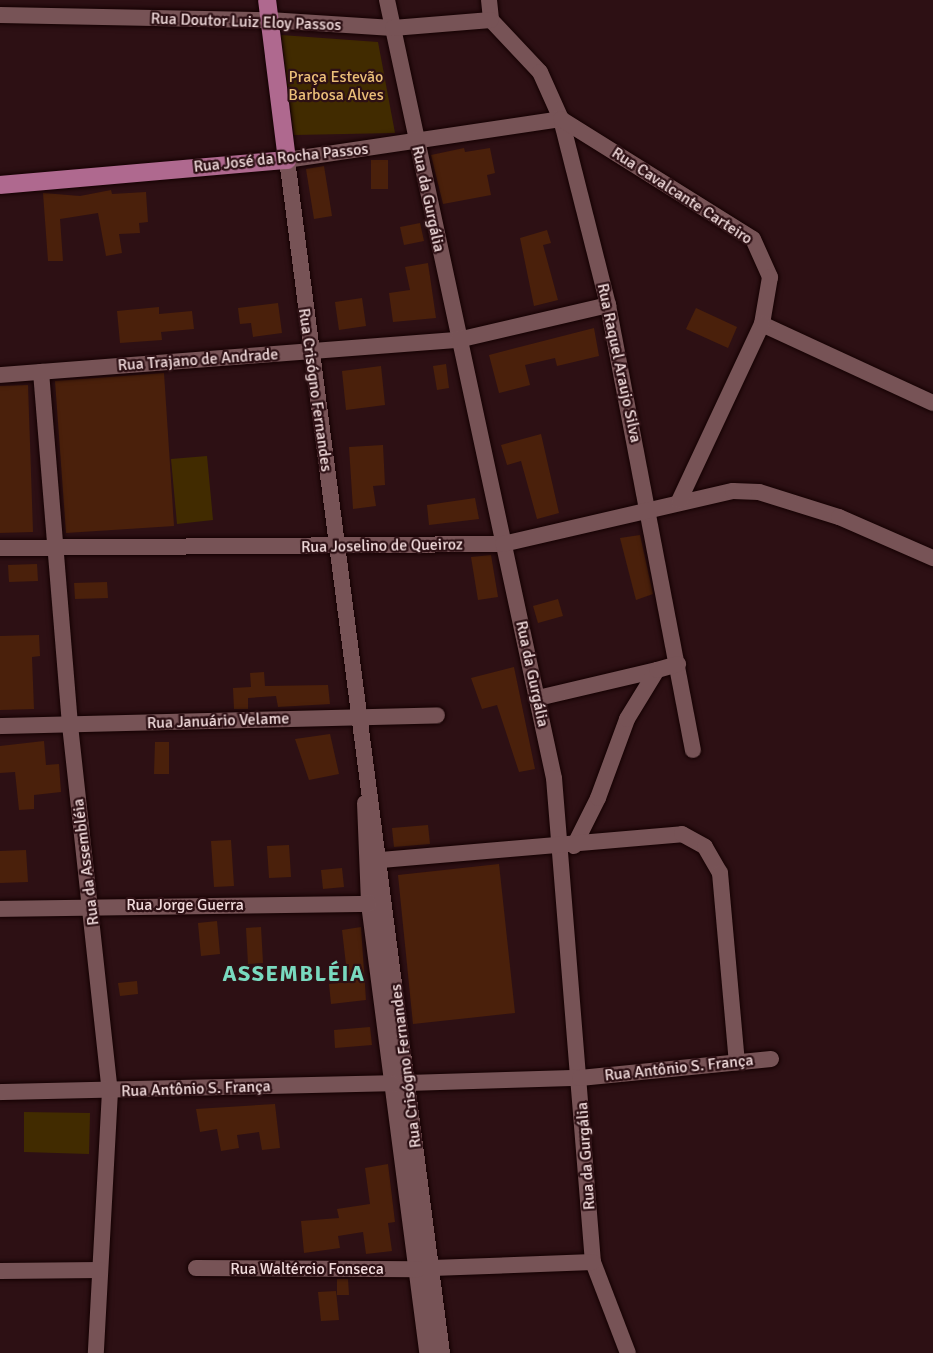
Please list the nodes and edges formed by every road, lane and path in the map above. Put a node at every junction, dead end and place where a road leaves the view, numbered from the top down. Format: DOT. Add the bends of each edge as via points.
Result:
graph roads {
  1 [pos="267,0"];
  2 [pos="387,0"];
  3 [pos="489,0"];
  4 [pos="0,15"];
  5 [pos="270,20"];
  6 [pos="491,20"];
  7 [pos="393,28"];
  8 [pos="561,119"];
  9 [pos="416,142"];
  10 [pos="287,160"];
  11 [pos="0,185"];
  12 [pos="608,305"];
  13 [pos="762,324"];
  14 [pos="458,340"];
  15 [pos="309,352"];
  16 [pos="41,372"];
  17 [pos="0,375"];
  18 [pos="933,403"];
  19 [pos="679,501"];
  20 [pos="650,511"];
  21 [pos="503,544"];
  22 [pos="336,547"];
  23 [pos="0,548"];
  24 [pos="56,548"];
  25 [pos="933,558"];
  26 [pos="678,664"];
  27 [pos="657,670"];
  28 [pos="538,698"];
  29 [pos="437,715"];
  30 [pos="357,717"];
  31 [pos="70,725"];
  32 [pos="0,726"];
  33 [pos="693,750"];
  34 [pos="367,778"];
  35 [pos="568,847"];
  36 [pos="381,860"];
  37 [pos="369,904"];
  38 [pos="92,906"];
  39 [pos="0,909"];
  40 [pos="771,1059"];
  41 [pos="737,1062"];
  42 [pos="580,1078"];
  43 [pos="400,1083"];
  44 [pos="110,1091"];
  45 [pos="0,1092"];
  46 [pos="593,1262"];
  47 [pos="196,1269"];
  48 [pos="425,1269"];
  49 [pos="100,1270"];
  50 [pos="0,1271"];
  51 [pos="96,1353"];
  52 [pos="427,1353"];
  53 [pos="442,1353"];
  54 [pos="628,1353"];
  1 -- 5 [label="main road, Rua Crisógno Fernandes"];
  2 -- 7 [label="street, Rua da Gurgália"];
  3 -- 6 [label="street"];
  4 -- 5 [label="street, Rua Doutor Luiz Eloy Passos"];
  5 -- 7 [label="street, Rua Doutor Luiz Eloy Passos"];
  5 -- 10 [label="main road, Rua Crisógno Fernandes"];
  6 -- 7 [label="street, Rua Doutor Luiz Eloy Passos"];
  6 -- 8 [label="street, Rua Raquel Araujo Silva" via="540,72"];
  7 -- 9 [label="street, Rua da Gurgália"];
  8 -- 9 [label="street, Rua José da Rocha Passos"];
  8 -- 12 [label="street, Rua Raquel Araujo Silva"];
  8 -- 13 [label="street, Rua Cavalcante Carteiro" via="753,239 770,277"];
  9 -- 10 [label="street, Rua José da Rocha Passos"];
  9 -- 14 [label="street, Rua da Gurgália"];
  10 -- 11 [label="main road, Rua José da Rocha Passos"];
  10 -- 15 [label="street, Rua Crisógno Fernandes"];
  12 -- 14 [label="street, Rua Trajano de Andrade"];
  12 -- 20 [label="street, Rua Raquel Araujo Silva"];
  13 -- 18 [label="street"];
  13 -- 19 [label="street, Rua Cavalcante Carteiro" via="693,461"];
  14 -- 15 [label="street, Rua Trajano de Andrade"];
  14 -- 21 [label="street, Rua da Gurgália"];
  15 -- 16 [label="street, Rua Trajano de Andrade"];
  15 -- 22 [label="street, Rua Crisógno Fernandes"];
  16 -- 17 [label="street, Rua Trajano de Andrade"];
  16 -- 24 [label="street, Rua da Assembléia"];
  19 -- 20 [label="street, Rua Joselino de Queiroz"];
  19 -- 25 [label="street, Rua Joselino de Queiroz" via="734,491 759,492 839,517"];
  20 -- 21 [label="street, Rua Joselino de Queiroz"];
  20 -- 26 [label="street, Rua Raquel Araujo Silva"];
  21 -- 22 [label="street, Rua Joselino de Queiroz"];
  21 -- 28 [label="street, Rua da Gurgália"];
  22 -- 24 [label="street, Rua Joselino de Queiroz"];
  22 -- 30 [label="street, Rua Crisógno Fernandes"];
  23 -- 24 [label="street, Rua Joselino de Queiroz"];
  24 -- 31 [label="street, Rua da Assembléia"];
  26 -- 27 [label="street"];
  26 -- 33 [label="street, Rua Raquel Araujo Silva"];
  27 -- 28 [label="street"];
  27 -- 35 [label="street" via="620,733 598,798"];
  28 -- 35 [label="street, Rua da Gurgália"];
  29 -- 30 [label="street, Rua Januário Velame"];
  30 -- 31 [label="street, Rua Januário Velame"];
  30 -- 34 [label="street, Rua Crisógno Fernandes"];
  31 -- 32 [label="street, Rua Januário Velame"];
  31 -- 38 [label="street, Rua da Assembléia"];
  34 -- 36 [label="street, Rua Crisógno Fernandes"];
  34 -- 37 [label="street, Rua Crisógno Fernandes" via="364,827"];
  35 -- 36 [label="street"];
  35 -- 41 [label="street" via="682,834 705,847 720,873"];
  35 -- 42 [label="street, Rua da Gurgália"];
  36 -- 43 [label="street, Rua Crisógno Fernandes"];
  37 -- 38 [label="street, Rua Jorge Guerra"];
  37 -- 43 [label="street, Rua Crisógno Fernandes"];
  38 -- 39 [label="street, Rua Jorge Guerra"];
  38 -- 44 [label="street, Rua da Assembléia"];
  40 -- 41 [label="street, Rua Antônio S. França"];
  41 -- 42 [label="street, Rua Antônio S. França"];
  42 -- 43 [label="street, Rua Antônio S. França"];
  42 -- 46 [label="street, Rua da Gurgália"];
  43 -- 44 [label="street, Rua Antônio S. França"];
  43 -- 48 [label="street, Rua Crisógno Fernandes"];
  44 -- 45 [label="street, Rua Antônio S. França"];
  44 -- 49 [label="street, Rua da Assembléia"];
  46 -- 48 [label="street, Rua Waltércio Fonseca"];
  46 -- 54 [label="street, Rua da Gurgália"];
  47 -- 48 [label="street, Rua Waltércio Fonseca"];
  48 -- 52 [label="street, Rua Crisógno Fernandes"];
  48 -- 53 [label="street, Rua Crisógno Fernandes"];
  49 -- 50 [label="street"];
  49 -- 51 [label="street, Rua da Assembléia"];
}
